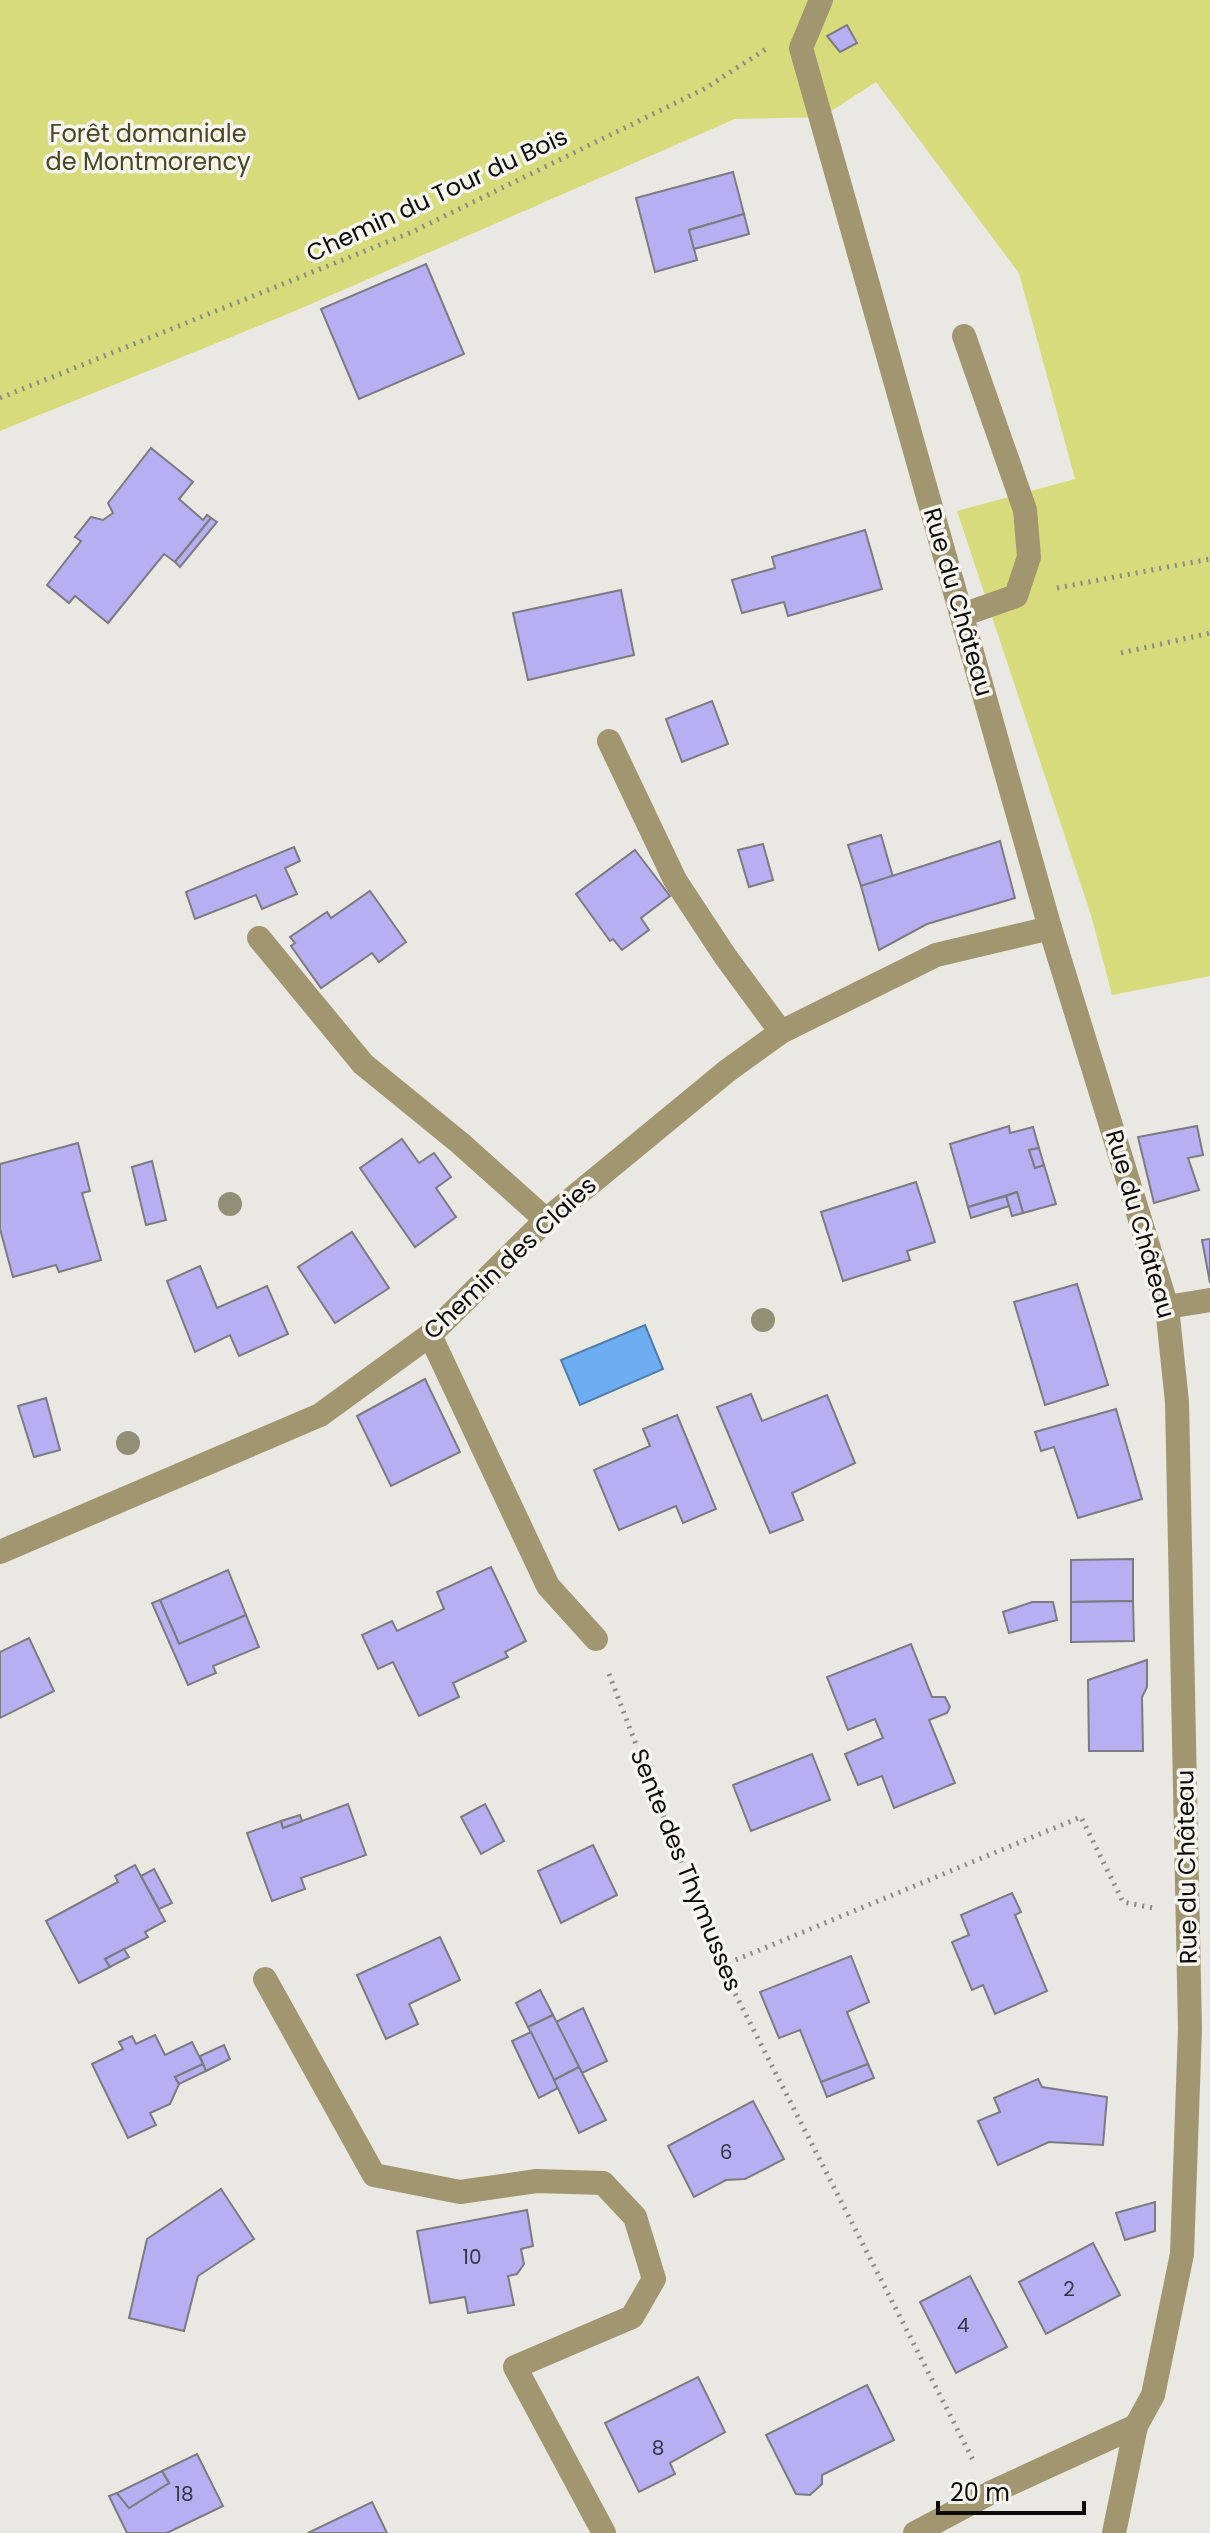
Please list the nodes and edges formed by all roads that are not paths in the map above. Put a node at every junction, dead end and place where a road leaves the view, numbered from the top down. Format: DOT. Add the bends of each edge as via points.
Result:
graph roads {
  1 [pos="821,0"];
  2 [pos="964,336"];
  3 [pos="962,615"];
  4 [pos="609,741"];
  5 [pos="1050,928"];
  6 [pos="259,938"];
  7 [pos="781,1032"];
  8 [pos="546,1220"];
  9 [pos="1210,1300"];
  10 [pos="1167,1307"];
  11 [pos="430,1335"];
  12 [pos="0,1552"];
  13 [pos="596,1639"];
  14 [pos="265,1979"];
  15 [pos="1200,2027"];
  16 [pos="1136,2426"];
  17 [pos="604,2533"];
  18 [pos="915,2533"];
  19 [pos="1114,2533"];
  1 -- 3 [label="street, Rue du Château" via="801,48"];
  2 -- 3 [label="street" via="1025,510 1029,557 1016,596"];
  3 -- 5 [label="street, Rue du Château"];
  4 -- 7 [label="street" via="675,880"];
  5 -- 7 [label="street, Chemin des Claies" via="936,955"];
  5 -- 10 [label="street, Rue du Château"];
  6 -- 8 [label="street" via="363,1064"];
  7 -- 8 [label="street, Chemin des Claies"];
  8 -- 11 [label="street, Chemin des Claies"];
  9 -- 10 [label="street"];
  10 -- 15 [label="street, Rue du Château" via="1177,1402 1187,1914"];
  11 -- 12 [label="street, Chemin des Claies" via="320,1415"];
  11 -- 13 [label="street" via="548,1586"];
  14 -- 17 [label="street" via="374,2175 460,2192 537,2181 603,2183 635,2217 654,2279 632,2317 515,2367"];
  15 -- 16 [label="street, Rue du Château" via="1182,2254 1153,2395"];
  16 -- 18 [label="street"];
  16 -- 19 [label="street, Rue du Château"];
}
